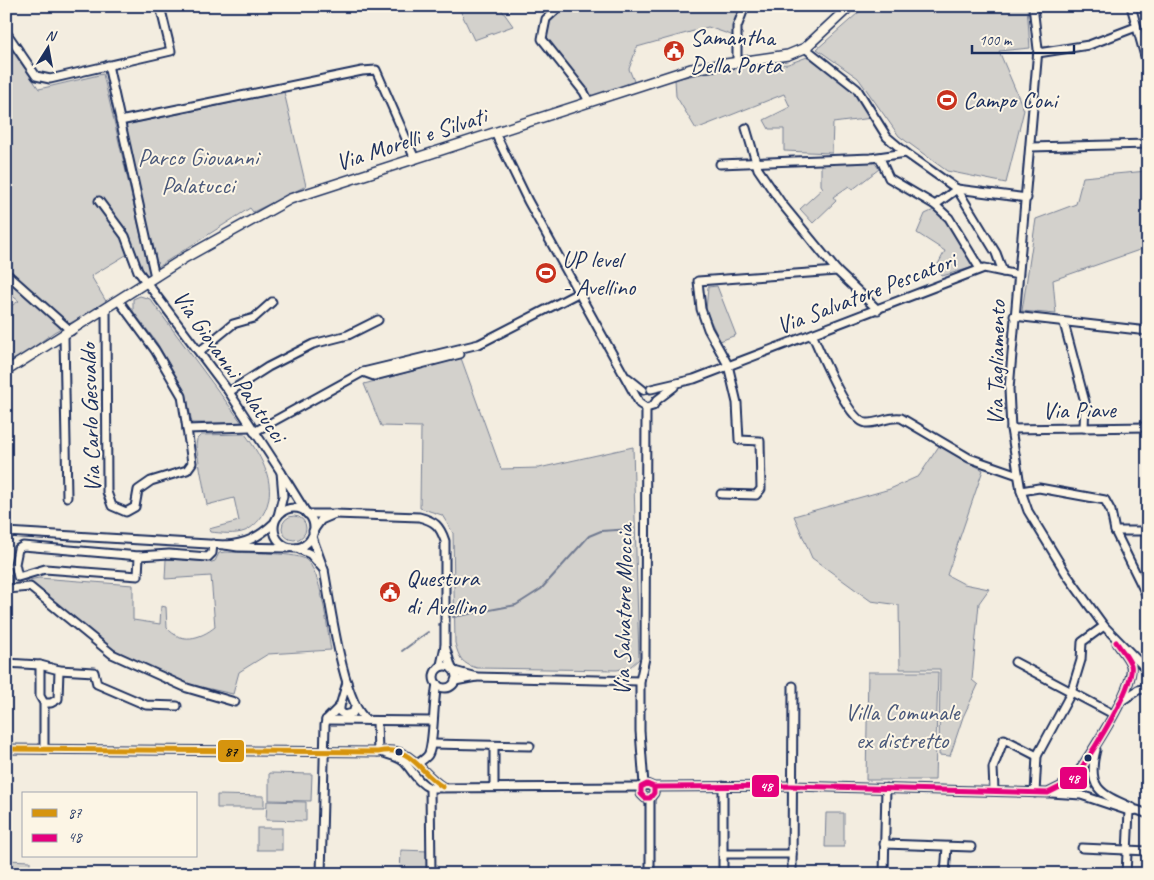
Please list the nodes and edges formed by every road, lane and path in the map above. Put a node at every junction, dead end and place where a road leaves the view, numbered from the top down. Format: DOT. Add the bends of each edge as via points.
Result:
graph roads {
  1 [pos="160,6"];
  2 [pos="560,6"];
  3 [pos="745,6"];
  4 [pos="850,6"];
  5 [pos="1033,6"];
  6 [pos="1131,6"];
  7 [pos="1136,27"];
  8 [pos="6,32"];
  9 [pos="805,48"];
  10 [pos="1038,53"];
  11 [pos="737,61"];
  12 [pos="108,65"];
  13 [pos="1148,67"];
  14 [pos="589,102"];
  15 [pos="120,121"];
  16 [pos="746,128"];
  17 [pos="495,133"];
  18 [pos="1148,144"];
  19 [pos="1030,147"];
  20 [pos="906,154"];
  21 [pos="880,158"];
  22 [pos="415,159"];
  23 [pos="756,162"];
  24 [pos="720,164"];
  25 [pos="957,189"];
  26 [pos="1026,198"];
  27 [pos="99,201"];
  28 [pos="935,205"];
  29 [pos="980,269"];
  30 [pos="837,271"];
  31 [pos="1003,272"];
  32 [pos="6,273"];
  33 [pos="1018,274"];
  34 [pos="151,280"];
  35 [pos="580,292"];
  36 [pos="119,300"];
  37 [pos="272,302"];
  38 [pos="106,309"];
  39 [pos="878,310"];
  40 [pos="1014,316"];
  41 [pos="378,320"];
  42 [pos="1064,323"];
  43 [pos="1148,331"];
  44 [pos="68,333"];
  45 [pos="812,334"];
  46 [pos="200,352"];
  47 [pos="460,354"];
  48 [pos="728,365"];
  49 [pos="6,371"];
  50 [pos="363,372"];
  51 [pos="624,375"];
  52 [pos="676,385"];
  53 [pos="651,389"];
  54 [pos="642,390"];
  55 [pos="229,392"];
  56 [pos="638,398"];
  57 [pos="652,405"];
  58 [pos="1148,427"];
  59 [pos="1084,428"];
  60 [pos="187,429"];
  61 [pos="1011,429"];
  62 [pos="252,430"];
  63 [pos="280,472"];
  64 [pos="1018,475"];
  65 [pos="1021,491"];
  66 [pos="721,494"];
  67 [pos="67,497"];
  68 [pos="307,514"];
  69 [pos="335,514"];
  70 [pos="276,519"];
  71 [pos="1115,530"];
  72 [pos="1148,531"];
  73 [pos="6,532"];
  74 [pos="313,534"];
  75 [pos="213,544"];
  76 [pos="225,545"];
  77 [pos="293,548"];
  78 [pos="139,556"];
  79 [pos="324,570"];
  80 [pos="6,576"];
  81 [pos="18,577"];
  82 [pos="6,590"];
  83 [pos="1148,598"];
  84 [pos="1104,626"];
  85 [pos="1111,634"];
  86 [pos="445,646"];
  87 [pos="1015,662"];
  88 [pos="6,663"];
  89 [pos="40,665"];
  90 [pos="438,668"];
  91 [pos="1147,668"];
  92 [pos="59,670"];
  93 [pos="453,670"];
  94 [pos="476,676"];
  95 [pos="455,681"];
  96 [pos="640,681"];
  97 [pos="347,682"];
  98 [pos="437,684"];
  99 [pos="793,686"];
  100 [pos="1148,688"];
  101 [pos="1071,693"];
  102 [pos="235,702"];
  103 [pos="1120,702"];
  104 [pos="44,703"];
  105 [pos="177,706"];
  106 [pos="340,706"];
  107 [pos="355,707"];
  108 [pos="1113,714"];
  109 [pos="326,720"];
  110 [pos="367,720"];
  111 [pos="377,721"];
  112 [pos="432,721"];
  113 [pos="1098,742"];
  114 [pos="432,744"];
  115 [pos="494,746"];
  116 [pos="530,746"];
  117 [pos="6,749"];
  118 [pos="44,749"];
  119 [pos="324,751"];
  120 [pos="378,752"];
  121 [pos="1037,756"];
  122 [pos="408,760"];
  123 [pos="419,763"];
  124 [pos="424,769"];
  125 [pos="416,777"];
  126 [pos="643,786"];
  127 [pos="723,786"];
  128 [pos="792,786"];
  129 [pos="443,787"];
  130 [pos="494,787"];
  131 [pos="654,787"];
  132 [pos="430,788"];
  133 [pos="886,788"];
  134 [pos="994,790"];
  135 [pos="1036,793"];
  136 [pos="1048,793"];
  137 [pos="650,798"];
  138 [pos="1137,810"];
  139 [pos="1129,811"];
  140 [pos="1148,814"];
  141 [pos="884,844"];
  142 [pos="947,846"];
  143 [pos="971,847"];
  144 [pos="1082,848"];
  145 [pos="1127,849"];
  146 [pos="1148,851"];
  147 [pos="723,854"];
  148 [pos="792,854"];
  149 [pos="322,874"];
  150 [pos="431,874"];
  151 [pos="650,874"];
  152 [pos="723,874"];
  153 [pos="792,874"];
  154 [pos="884,874"];
  155 [pos="944,874"];
  156 [pos="1126,874"];
  1 -- 12 [label="street" via="171,51"];
  2 -- 14 [label="street" via="546,19 542,39"];
  3 -- 11 [label="street" via="737,27"];
  4 -- 9 [label="main road, Via Morelli e Silvati"];
  5 -- 10 [label="street, Via Tagliamento"];
  6 -- 7 [label="street"];
  7 -- 10 [label="street" via="1089,45"];
  7 -- 13 [label="street"];
  8 -- 12 [label="street" via="36,76 50,79"];
  9 -- 11 [label="main road, Via Morelli e Silvati" via="768,59"];
  9 -- 20 [label="street" via="858,89 887,138"];
  10 -- 19 [label="street, Via Tagliamento"];
  11 -- 14 [label="main road, Via Morelli e Silvati" via="691,69"];
  12 -- 15 [label="street"];
  14 -- 17 [label="main road, Via Morelli e Silvati"];
  15 -- 22 [label="street" via="376,70"];
  15 -- 34 [label="street"];
  16 -- 23 [label="street"];
  17 -- 22 [label="main road, Via Morelli e Silvati"];
  17 -- 35 [label="street" via="528,201"];
  18 -- 19 [label="street"];
  19 -- 26 [label="street, Via Tagliamento"];
  20 -- 21 [label="street"];
  20 -- 25 [label="street"];
  21 -- 23 [label="street"];
  21 -- 28 [label="street" via="889,178"];
  22 -- 34 [label="main road, Via Morelli e Silvati" via="290,199"];
  23 -- 24 [label="street"];
  23 -- 30 [label="street" via="782,204"];
  25 -- 26 [label="street"];
  25 -- 28 [label="street"];
  25 -- 31 [label="street" via="996,254"];
  26 -- 33 [label="street, Via Tagliamento"];
  27 -- 34 [label="street, Via Giovanni Palatucci" via="125,236 138,271"];
  28 -- 29 [label="street" via="949,218"];
  29 -- 31 [label="street, Via Salvatore Pescatori"];
  29 -- 39 [label="street, Via Salvatore Pescatori"];
  30 -- 39 [label="street"];
  30 -- 48 [label="street" via="698,281 701,310"];
  31 -- 33 [label="street, Via Salvatore Pescatori"];
  32 -- 44 [label="street"];
  33 -- 40 [label="street, Via Tagliamento"];
  34 -- 36 [label="main road, Via Morelli e Silvati"];
  34 -- 46 [label="street, Via Giovanni Palatucci"];
  35 -- 50 [label="street" via="479,344"];
  35 -- 51 [label="street"];
  36 -- 38 [label="main road, Via Morelli e Silvati"];
  36 -- 60 [label="street, Via Carlo Gesualdo" via="155,350 182,396"];
  37 -- 46 [label="street" via="254,318 233,324"];
  38 -- 44 [label="main road, Via Morelli e Silvati"];
  38 -- 60 [label="street, Via Carlo Gesualdo" via="107,492 112,506 126,512 135,507 138,490 151,481 187,470 192,463"];
  39 -- 45 [label="street, Via Salvatore Pescatori"];
  40 -- 42 [label="street"];
  40 -- 61 [label="street, Via Tagliamento" via="1009,389"];
  41 -- 55 [label="street" via="348,335 313,344"];
  42 -- 43 [label="street"];
  42 -- 59 [label="street" via="1085,402"];
  44 -- 49 [label="main road, Via Morelli e Silvati"];
  44 -- 67 [label="street"];
  45 -- 48 [label="street, Via Salvatore Pescatori"];
  45 -- 64 [label="street" via="849,409 858,420 866,423 901,418 969,458"];
  46 -- 55 [label="street, Via Giovanni Palatucci"];
  47 -- 50 [label="street" via="374,376"];
  48 -- 52 [label="street, Via Salvatore Pescatori"];
  48 -- 66 [label="street" via="737,403 739,440 760,441 761,489 756,495"];
  50 -- 62 [label="street"];
  51 -- 54 [label="street"];
  51 -- 56 [label="street"];
  52 -- 53 [label="street, Via Salvatore Pescatori"];
  52 -- 57 [label="street, Via Salvatore Pescatori"];
  53 -- 54 [label="street"];
  53 -- 57 [label="street" via="655,392"];
  54 -- 56 [label="street"];
  55 -- 62 [label="street, Via Giovanni Palatucci"];
  56 -- 57 [label="street" via="640,404"];
  57 -- 96 [label="street, Via Salvatore Moccia" via="645,437 645,658"];
  58 -- 59 [label="street, Via Piave"];
  59 -- 61 [label="street, Via Piave"];
  60 -- 62 [label="street"];
  61 -- 64 [label="street, Via Tagliamento"];
  62 -- 63 [label="street, Via Giovanni Palatucci"];
  63 -- 68 [label="street, Via Giovanni Palatucci"];
  63 -- 70 [label="street, Via Giovanni Palatucci" via="283,496"];
  64 -- 65 [label="street, Via Tagliamento"];
  65 -- 71 [label="street" via="1039,488 1105,500"];
  65 -- 84 [label="street, Via Tagliamento" via="1039,533"];
  68 -- 69 [label="street"];
  68 -- 70 [label="street" via="295,508 283,512"];
  68 -- 74 [label="street"];
  69 -- 74 [label="street" via="321,520"];
  69 -- 86 [label="street" via="419,517 432,520 441,528 445,542"];
  70 -- 76 [label="street" via="253,540"];
  70 -- 77 [label="street" via="274,529 279,541"];
  71 -- 72 [label="street"];
  71 -- 83 [label="street"];
  73 -- 75 [label="street"];
  74 -- 77 [label="street" via="308,542"];
  74 -- 79 [label="street"];
  75 -- 76 [label="street"];
  75 -- 78 [label="street" via="208,557"];
  76 -- 77 [label="street"];
  77 -- 79 [label="street" via="310,554"];
  78 -- 81 [label="street" via="138,576 45,570"];
  78 -- 81 [label="street" via="23,546 18,549 15,564"];
  79 -- 97 [label="street"];
  80 -- 82 [label="street"];
  81 -- 82 [label="street"];
  82 -- 102 [label="street" via="30,587 112,654 187,688"];
  84 -- 85 [label="street, Via Tagliamento"];
  84 -- 101 [label="street" via="1082,642 1081,660"];
  85 -- 91 [label="street, Via Tagliamento"];
  85 -- 103 [label="street" via="1131,667"];
  86 -- 90 [label="street"];
  86 -- 93 [label="street"];
  87 -- 101 [label="street"];
  88 -- 89 [label="street"];
  89 -- 92 [label="street"];
  89 -- 104 [label="street" via="40,696"];
  90 -- 93 [label="street" via="445,666"];
  90 -- 98 [label="street" via="434,674"];
  92 -- 104 [label="street" via="58,699"];
  92 -- 105 [label="street" via="94,672 97,684 146,705"];
  93 -- 94 [label="street"];
  93 -- 95 [label="street"];
  94 -- 95 [label="street"];
  94 -- 96 [label="street"];
  95 -- 98 [label="street" via="447,688"];
  96 -- 126 [label="street, Via Salvatore Moccia"];
  97 -- 106 [label="street"];
  97 -- 107 [label="street"];
  98 -- 112 [label="street"];
  99 -- 128 [label="street"];
  100 -- 103 [label="street" via="1138,690"];
  101 -- 108 [label="street"];
  101 -- 121 [label="street"];
  103 -- 108 [label="street"];
  104 -- 118 [label="street"];
  106 -- 107 [label="street" via="342,714 350,716"];
  106 -- 109 [label="street"];
  107 -- 110 [label="street"];
  108 -- 113 [label="street"];
  109 -- 110 [label="street"];
  109 -- 119 [label="street"];
  110 -- 111 [label="street"];
  111 -- 112 [label="street"];
  111 -- 120 [label="street"];
  112 -- 114 [label="street"];
  113 -- 136 [label="street" via="1070,782"];
  113 -- 138 [label="street" via="1092,767 1096,787"];
  114 -- 115 [label="street"];
  114 -- 123 [label="street" via="427,756"];
  115 -- 116 [label="street"];
  115 -- 130 [label="street"];
  117 -- 118 [label="street"];
  118 -- 119 [label="street"];
  119 -- 120 [label="street"];
  119 -- 149 [label="street"];
  120 -- 122 [label="street" via="400,752"];
  121 -- 134 [label="street" via="1004,739 993,768"];
  121 -- 135 [label="street"];
  122 -- 123 [label="street"];
  122 -- 125 [label="street"];
  123 -- 124 [label="street"];
  124 -- 125 [label="street"];
  124 -- 129 [label="street"];
  125 -- 132 [label="street"];
  126 -- 130 [label="street"];
  126 -- 131 [label="street"];
  126 -- 137 [label="street" via="640,792 643,797"];
  127 -- 128 [label="street"];
  127 -- 131 [label="street"];
  127 -- 147 [label="street"];
  128 -- 133 [label="street"];
  128 -- 148 [label="street"];
  129 -- 130 [label="street"];
  129 -- 132 [label="street"];
  131 -- 137 [label="street"];
  132 -- 150 [label="street"];
  133 -- 134 [label="street"];
  133 -- 141 [label="street"];
  134 -- 135 [label="street"];
  135 -- 136 [label="street"];
  136 -- 139 [label="street" via="1081,795"];
  137 -- 151 [label="street"];
  138 -- 139 [label="street"];
  138 -- 140 [label="street"];
  139 -- 145 [label="street"];
  141 -- 142 [label="street"];
  141 -- 154 [label="street"];
  142 -- 143 [label="street"];
  142 -- 155 [label="street"];
  144 -- 145 [label="street"];
  145 -- 146 [label="street"];
  145 -- 156 [label="street"];
  147 -- 148 [label="street"];
  147 -- 152 [label="street"];
  148 -- 153 [label="street"];
}
